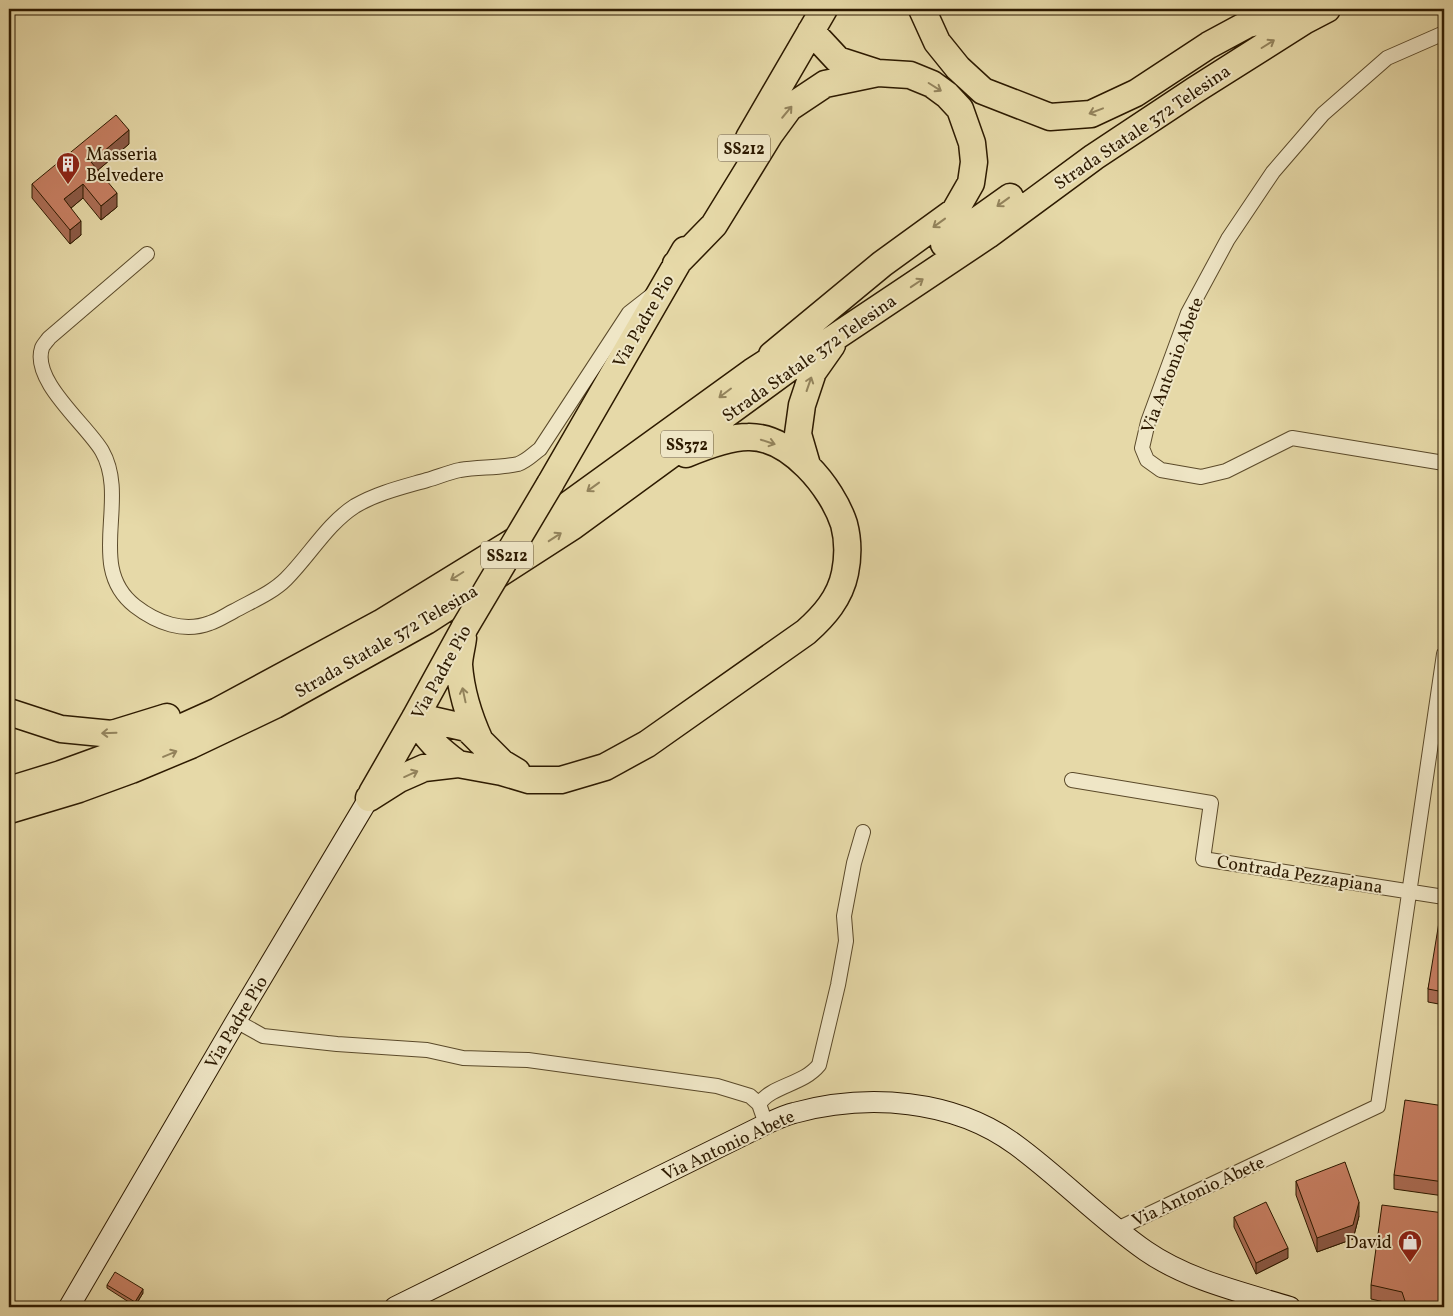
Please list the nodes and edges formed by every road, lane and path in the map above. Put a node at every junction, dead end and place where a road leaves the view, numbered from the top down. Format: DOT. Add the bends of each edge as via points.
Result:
graph roads {
  1 [pos="824,9"];
  2 [pos="922,9"];
  3 [pos="1327,9"];
  4 [pos="1284,13"];
  5 [pos="811,31"];
  6 [pos="1444,33"];
  7 [pos="878,73"];
  8 [pos="147,254"];
  9 [pos="670,275"];
  10 [pos="839,336"];
  11 [pos="752,372"];
  12 [pos="1444,463"];
  13 [pos="807,465"];
  14 [pos="656,466"];
  15 [pos="465,627"];
  16 [pos="1444,654"];
  17 [pos="303,665"];
  18 [pos="9,712"];
  19 [pos="415,718"];
  20 [pos="480,741"];
  21 [pos="458,764"];
  22 [pos="131,770"];
  23 [pos="529,780"];
  24 [pos="1072,780"];
  25 [pos="9,790"];
  26 [pos="369,798"];
  27 [pos="9,810"];
  28 [pos="9,826"];
  29 [pos="863,832"];
  30 [pos="1410,892"];
  31 [pos="1444,897"];
  32 [pos="236,1021"];
  33 [pos="759,1104"];
  34 [pos="766,1124"];
  35 [pos="1117,1228"];
  36 [pos="69,1307"];
  37 [pos="395,1307"];
  38 [pos="1290,1307"];
  1 -- 5 [label="highway, Via Padre Pio / SS212"];
  4 -- 2 [label="highway, one-way" via="1248,24 1209,45 1136,93 1091,114 1050,117 983,91 937,42"];
  10 -- 3 [label="highway, Strada Statale 372 Telesina / SS372, one-way" via="988,235 1094,157"];
  4 -- 11 [label="highway, Strada Statale 372 Telesina / SS372, one-way" via="1076,148 920,261"];
  5 -- 7 [label="highway" via="838,60"];
  5 -- 9 [label="highway, Via Padre Pio / SS212"];
  6 -- 12 [label="street, Via Antonio Abete" via="1387,58 1323,114 1273,172 1228,239 1188,313 1148,422 1142,448 1147,460 1161,470 1201,477 1226,471 1292,438"];
  9 -- 7 [label="highway, one-way" via="714,226 789,108 825,84"];
  7 -- 11 [label="highway, one-way" via="910,75 947,95 960,109 972,143 971,183 955,211 875,269"];
  8 -- 9 [label="street" via="49,338 42,348 42,366 55,393 108,461 112,484 109,554 112,574 122,592 136,606 169,626 190,628 211,623 270,592 286,579 335,522 355,506 387,492 459,470 518,464 528,459 540,449 629,313"];
  9 -- 15 [label="highway, Via Padre Pio / SS212, bridge"];
  13 -- 10 [label="highway, one-way" via="798,434 802,405 813,372"];
  10 -- 14 [label="highway, Strada Statale 372 Telesina / SS372" via="792,366"];
  11 -- 17 [label="highway, Strada Statale 372 Telesina / SS372, one-way" via="539,526 381,623"];
  14 -- 13 [label="highway, one-way" via="708,444 748,436 790,451"];
  13 -- 23 [label="highway" via="835,502 844,525 848,550 845,574 837,596 824,616 647,744 605,767 561,780"];
  22 -- 14 [label="highway, Strada Statale 372 Telesina / SS372, one-way" via="275,705 426,621 573,526"];
  15 -- 19 [label="highway, Via Padre Pio / SS212"];
  20 -- 15 [label="highway, one-way" via="469,716 459,664"];
  16 -- 30 [label="street, Via Antonio Abete"];
  17 -- 18 [label="highway, one-way" via="238,684 161,720 112,734 61,730"];
  17 -- 25 [label="highway, Strada Statale 372 Telesina / SS372" via="218,711 149,742"];
  19 -- 20 [label="highway" via="466,728"];
  19 -- 21 [label="highway" via="425,736"];
  19 -- 26 [label="highway, Via Padre Pio / SS212"];
  20 -- 23 [label="highway" via="502,763"];
  21 -- 23 [label="highway"];
  26 -- 21 [label="highway, one-way" via="424,768"];
  22 -- 27 [label="highway, Strada Statale 372 Telesina / SS372"];
  22 -- 28 [label="highway" via="89,794"];
  24 -- 30 [label="street, Contrada Pezzapiana" via="1212,802 1203,859"];
  26 -- 32 [label="main road, Via Padre Pio / SS212"];
  29 -- 33 [label="street" via="844,916 846,941 838,985 819,1065 812,1074 764,1096"];
  30 -- 31 [label="street, Contrada Pezzapiana"];
  30 -- 35 [label="street, Via Antonio Abete" via="1378,1106"];
  32 -- 33 [label="street" via="263,1036 428,1050 463,1058 528,1060 717,1086 750,1096"];
  32 -- 36 [label="main road, Via Padre Pio / SS212"];
  33 -- 34 [label="street"];
  34 -- 35 [label="main road, Via Antonio Abete" via="793,1113 852,1102 899,1104 944,1111 993,1129 1017,1145"];
  34 -- 37 [label="main road, Via Antonio Abete"];
  35 -- 38 [label="main road" via="1146,1251 1192,1276"];
}
